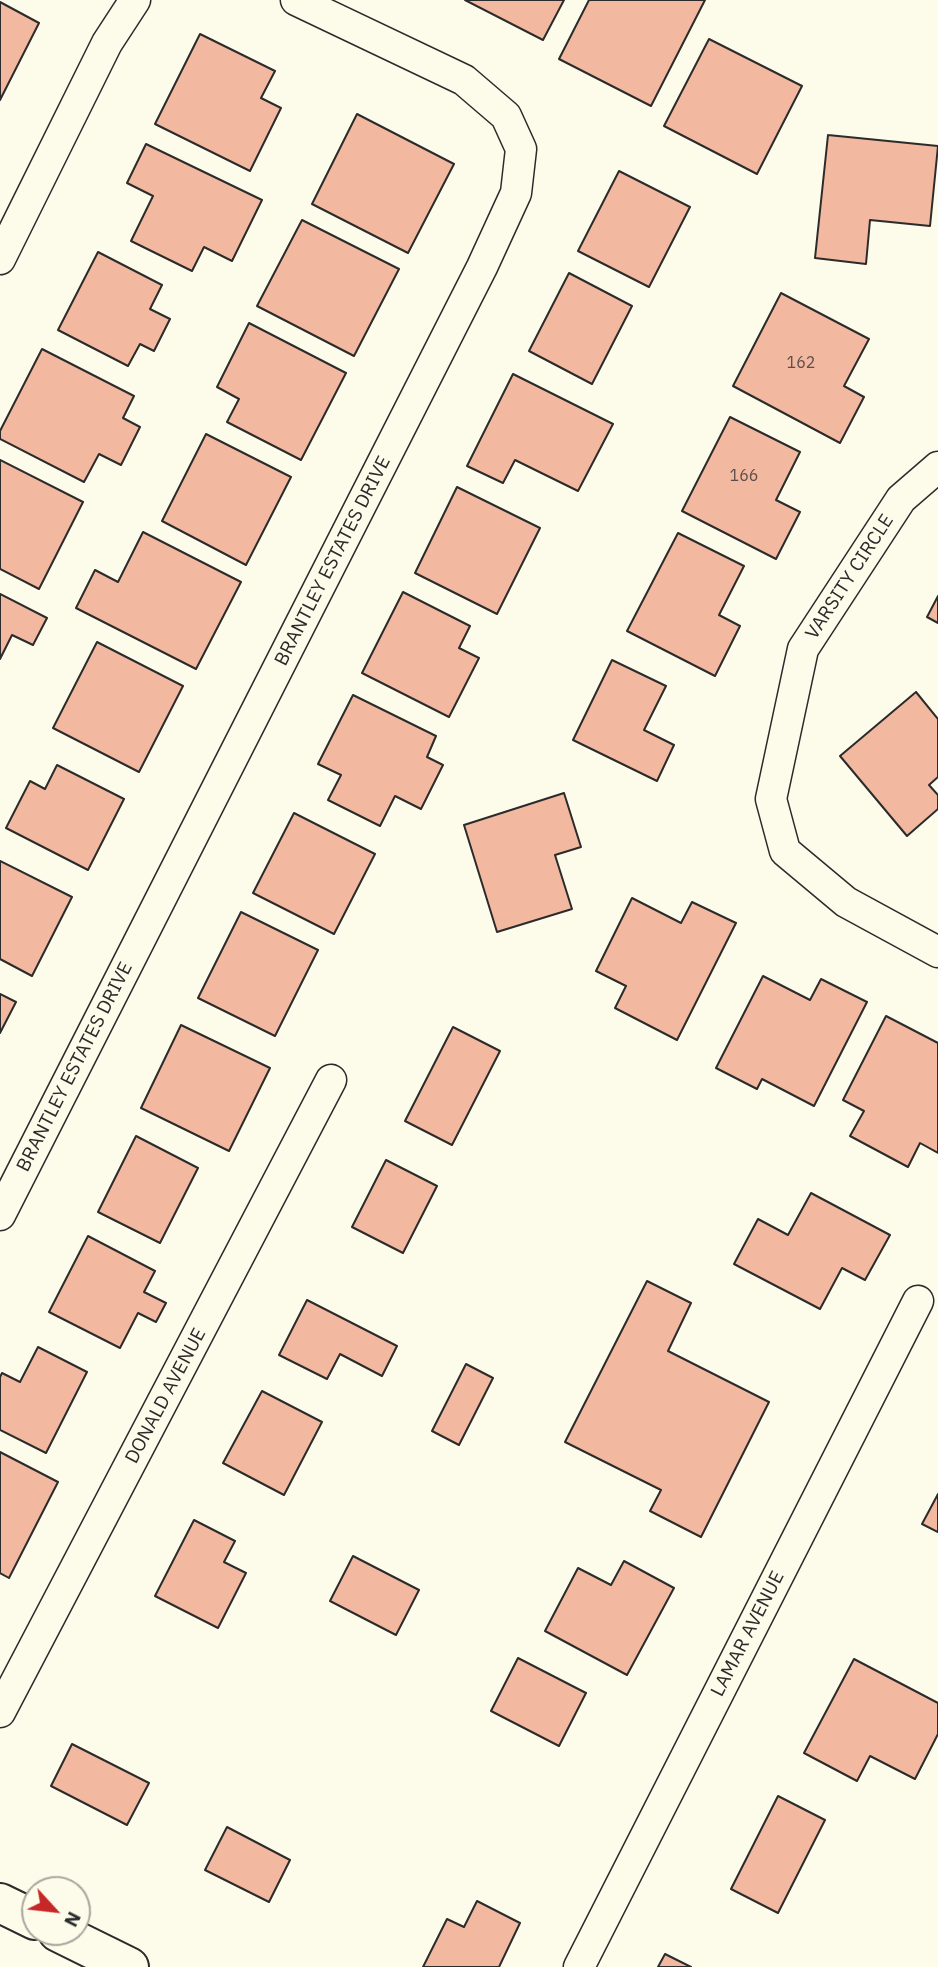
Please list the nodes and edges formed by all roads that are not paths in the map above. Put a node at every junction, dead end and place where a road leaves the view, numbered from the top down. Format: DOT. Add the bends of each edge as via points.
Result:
graph roads {
  1 [pos="135,0"];
  2 [pos="296,0"];
  3 [pos="0,259"];
  4 [pos="938,467"];
  5 [pos="938,952"];
  6 [pos="331,1080"];
  7 [pos="0,1214"];
  8 [pos="918,1301"];
  9 [pos="0,1712"];
  10 [pos="0,1903"];
  11 [pos="21,1913"];
  12 [pos="86,1946"];
  13 [pos="129,1967"];
  14 [pos="579,1967"];
  1 -- 3 [label="street" via="107,43"];
  2 -- 7 [label="street, BRANTLEY ESTATES DRIVE" via="464,80 506,116 521,149 516,193"];
  4 -- 5 [label="street, VARSITY CIRCLE" via="901,499 803,649 771,799 785,851 846,902"];
  6 -- 9 [label="street, DONALD AVENUE"];
  8 -- 14 [label="street, LAMAR AVENUE"];
  10 -- 11 [label="street"];
  12 -- 13 [label="street"];
}
